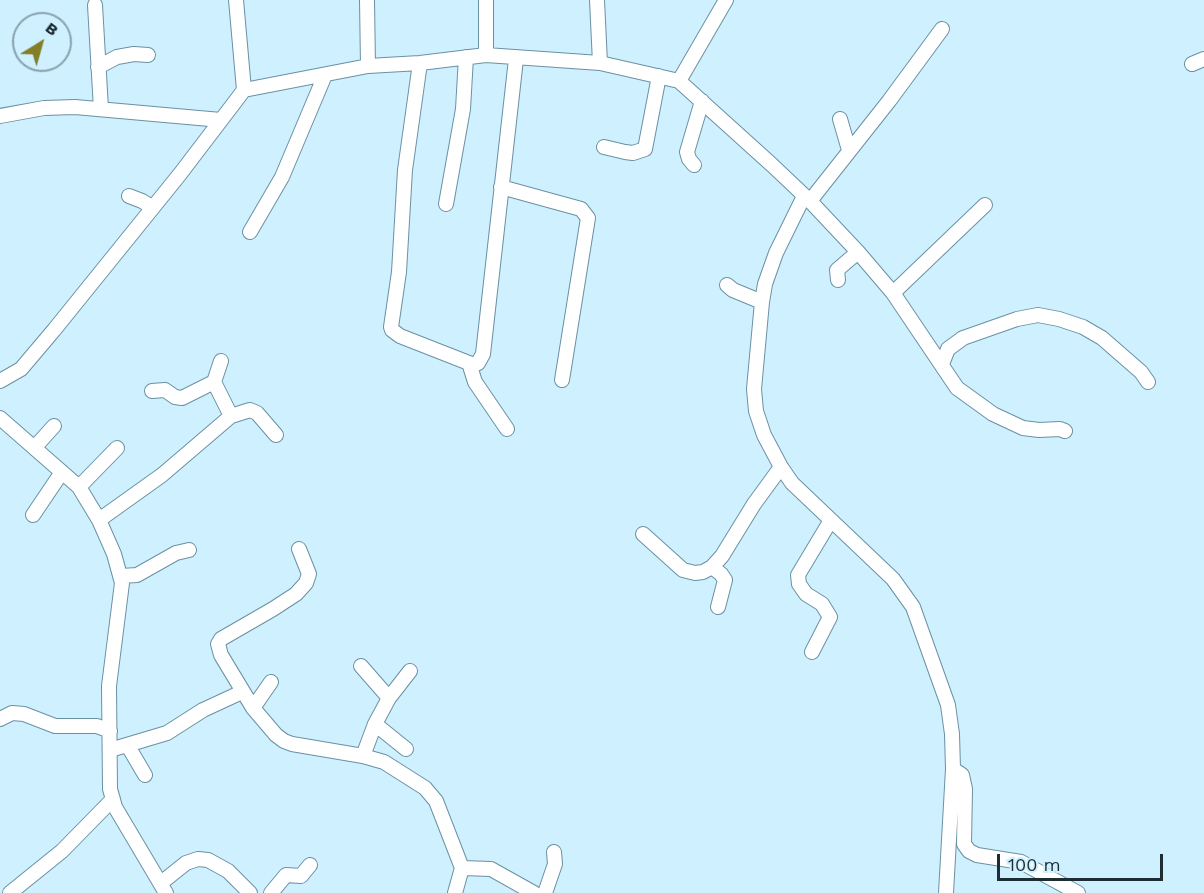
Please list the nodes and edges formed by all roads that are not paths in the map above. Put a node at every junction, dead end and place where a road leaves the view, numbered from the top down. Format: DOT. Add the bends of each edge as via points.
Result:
graph roads {
  1 [pos="236,0"];
  2 [pos="367,0"];
  3 [pos="486,0"];
  4 [pos="597,0"];
  5 [pos="726,0"];
  6 [pos="95,5"];
  7 [pos="942,29"];
  8 [pos="147,55"];
  9 [pos="486,55"];
  10 [pos="466,57"];
  11 [pos="516,58"];
  12 [pos="420,63"];
  13 [pos="600,63"];
  14 [pos="368,66"];
  15 [pos="98,67"];
  16 [pos="325,75"];
  17 [pos="660,76"];
  18 [pos="679,81"];
  19 [pos="244,90"];
  20 [pos="702,101"];
  21 [pos="101,109"];
  22 [pos="0,116"];
  23 [pos="840,119"];
  24 [pos="221,120"];
  25 [pos="604,147"];
  26 [pos="849,150"];
  27 [pos="694,165"];
  28 [pos="501,187"];
  29 [pos="129,196"];
  30 [pos="807,198"];
  31 [pos="446,204"];
  32 [pos="985,205"];
  33 [pos="152,207"];
  34 [pos="250,232"];
  35 [pos="858,252"];
  36 [pos="838,280"];
  37 [pos="727,285"];
  38 [pos="893,293"];
  39 [pos="762,302"];
  40 [pos="221,361"];
  41 [pos="468,363"];
  42 [pos="942,364"];
  43 [pos="562,380"];
  44 [pos="0,381"];
  45 [pos="214,382"];
  46 [pos="1148,382"];
  47 [pos="152,391"];
  48 [pos="231,416"];
  49 [pos="0,418"];
  50 [pos="54,426"];
  51 [pos="507,429"];
  52 [pos="1065,432"];
  53 [pos="276,435"];
  54 [pos="35,447"];
  55 [pos="117,448"];
  56 [pos="781,467"];
  57 [pos="62,472"];
  58 [pos="79,487"];
  59 [pos="33,515"];
  60 [pos="99,520"];
  61 [pos="831,520"];
  62 [pos="643,534"];
  63 [pos="299,549"];
  64 [pos="189,550"];
  65 [pos="712,567"];
  66 [pos="121,576"];
  67 [pos="718,607"];
  68 [pos="812,652"];
  69 [pos="361,666"];
  70 [pos="411,671"];
  71 [pos="271,682"];
  72 [pos="242,692"];
  73 [pos="389,698"];
  74 [pos="253,708"];
  75 [pos="0,719"];
  76 [pos="375,724"];
  77 [pos="110,731"];
  78 [pos="128,746"];
  79 [pos="406,749"];
  80 [pos="110,750"];
  81 [pos="363,756"];
  82 [pos="953,769"];
  83 [pos="144,775"];
  84 [pos="113,800"];
  85 [pos="554,852"];
  86 [pos="310,865"];
  87 [pos="462,868"];
  88 [pos="163,888"];
  89 [pos="10,893"];
  90 [pos="250,893"];
  91 [pos="271,893"];
  92 [pos="455,893"];
  93 [pos="534,893"];
  94 [pos="545,893"];
  95 [pos="946,893"];
  96 [pos="1078,893"];
  1 -- 19 [label="street"];
  2 -- 14 [label="street"];
  3 -- 9 [label="street"];
  4 -- 13 [label="street"];
  5 -- 18 [label="street"];
  6 -- 15 [label="street"];
  7 -- 26 [label="street"];
  8 -- 15 [label="street" via="117,57"];
  9 -- 10 [label="street"];
  9 -- 11 [label="street"];
  10 -- 12 [label="street"];
  10 -- 31 [label="street" via="463,109"];
  11 -- 13 [label="street"];
  11 -- 28 [label="street"];
  12 -- 14 [label="street"];
  12 -- 41 [label="street" via="405,170 399,272 391,327 400,336"];
  13 -- 17 [label="street"];
  14 -- 16 [label="street"];
  15 -- 21 [label="street"];
  16 -- 19 [label="street"];
  16 -- 34 [label="street" via="282,177"];
  17 -- 18 [label="street"];
  17 -- 25 [label="street" via="645,149 633,153"];
  18 -- 20 [label="street"];
  19 -- 24 [label="street"];
  20 -- 27 [label="street" via="687,152"];
  20 -- 30 [label="street"];
  21 -- 22 [label="street" via="44,108"];
  21 -- 24 [label="street"];
  23 -- 26 [label="street"];
  24 -- 33 [label="street"];
  26 -- 30 [label="street"];
  28 -- 41 [label="street" via="483,354 478,363"];
  28 -- 43 [label="street" via="581,209 588,218"];
  29 -- 33 [label="street"];
  30 -- 35 [label="street"];
  30 -- 39 [label="street" via="772,261"];
  32 -- 38 [label="street"];
  33 -- 44 [label="street" via="21,369"];
  35 -- 36 [label="street" via="837,270"];
  35 -- 38 [label="street"];
  37 -- 39 [label="street"];
  38 -- 42 [label="street"];
  39 -- 56 [label="street" via="754,389 756,411"];
  40 -- 45 [label="street"];
  41 -- 51 [label="street" via="475,382"];
  42 -- 46 [label="street" via="948,349 963,338 1038,315 1083,327 1101,338"];
  42 -- 52 [label="street" via="957,388 993,414 1023,428"];
  45 -- 47 [label="street" via="182,398 165,390"];
  45 -- 48 [label="street"];
  48 -- 53 [label="street" via="250,410"];
  48 -- 60 [label="street" via="162,475"];
  49 -- 54 [label="street"];
  50 -- 54 [label="street"];
  54 -- 57 [label="street"];
  55 -- 58 [label="street"];
  56 -- 61 [label="street"];
  56 -- 65 [label="street"];
  57 -- 58 [label="street"];
  57 -- 59 [label="street"];
  58 -- 60 [label="street"];
  60 -- 66 [label="street"];
  61 -- 68 [label="street" via="798,575 806,594 822,604 830,616"];
  61 -- 82 [label="street" via="893,579 912,607 948,705"];
  62 -- 65 [label="street" via="683,570 695,573"];
  63 -- 72 [label="street" via="309,574 306,583 296,594 229,633 218,644"];
  64 -- 66 [label="street" via="137,575"];
  65 -- 67 [label="street" via="725,580"];
  66 -- 77 [label="street" via="109,686"];
  69 -- 73 [label="street"];
  70 -- 73 [label="street"];
  71 -- 74 [label="street"];
  72 -- 74 [label="street"];
  72 -- 78 [label="street" via="171,731"];
  73 -- 76 [label="street"];
  74 -- 81 [label="street" via="276,735 292,744"];
  75 -- 77 [label="street" via="12,713 24,714 55,726 97,726"];
  76 -- 79 [label="street"];
  76 -- 81 [label="street"];
  77 -- 80 [label="street"];
  78 -- 80 [label="street"];
  78 -- 83 [label="street"];
  80 -- 84 [label="street"];
  81 -- 87 [label="street" via="384,762 425,788 436,801"];
  82 -- 95 [label="street"];
  82 -- 96 [label="street" via="962,774 965,789 964,843 969,851 1022,862"];
  84 -- 88 [label="street"];
  84 -- 89 [label="street"];
  85 -- 94 [label="street" via="554,871"];
  86 -- 91 [label="street" via="301,876 286,875"];
  87 -- 92 [label="street"];
  87 -- 93 [label="street" via="490,869"];
  88 -- 90 [label="street" via="186,863 198,859 228,871"];
}
